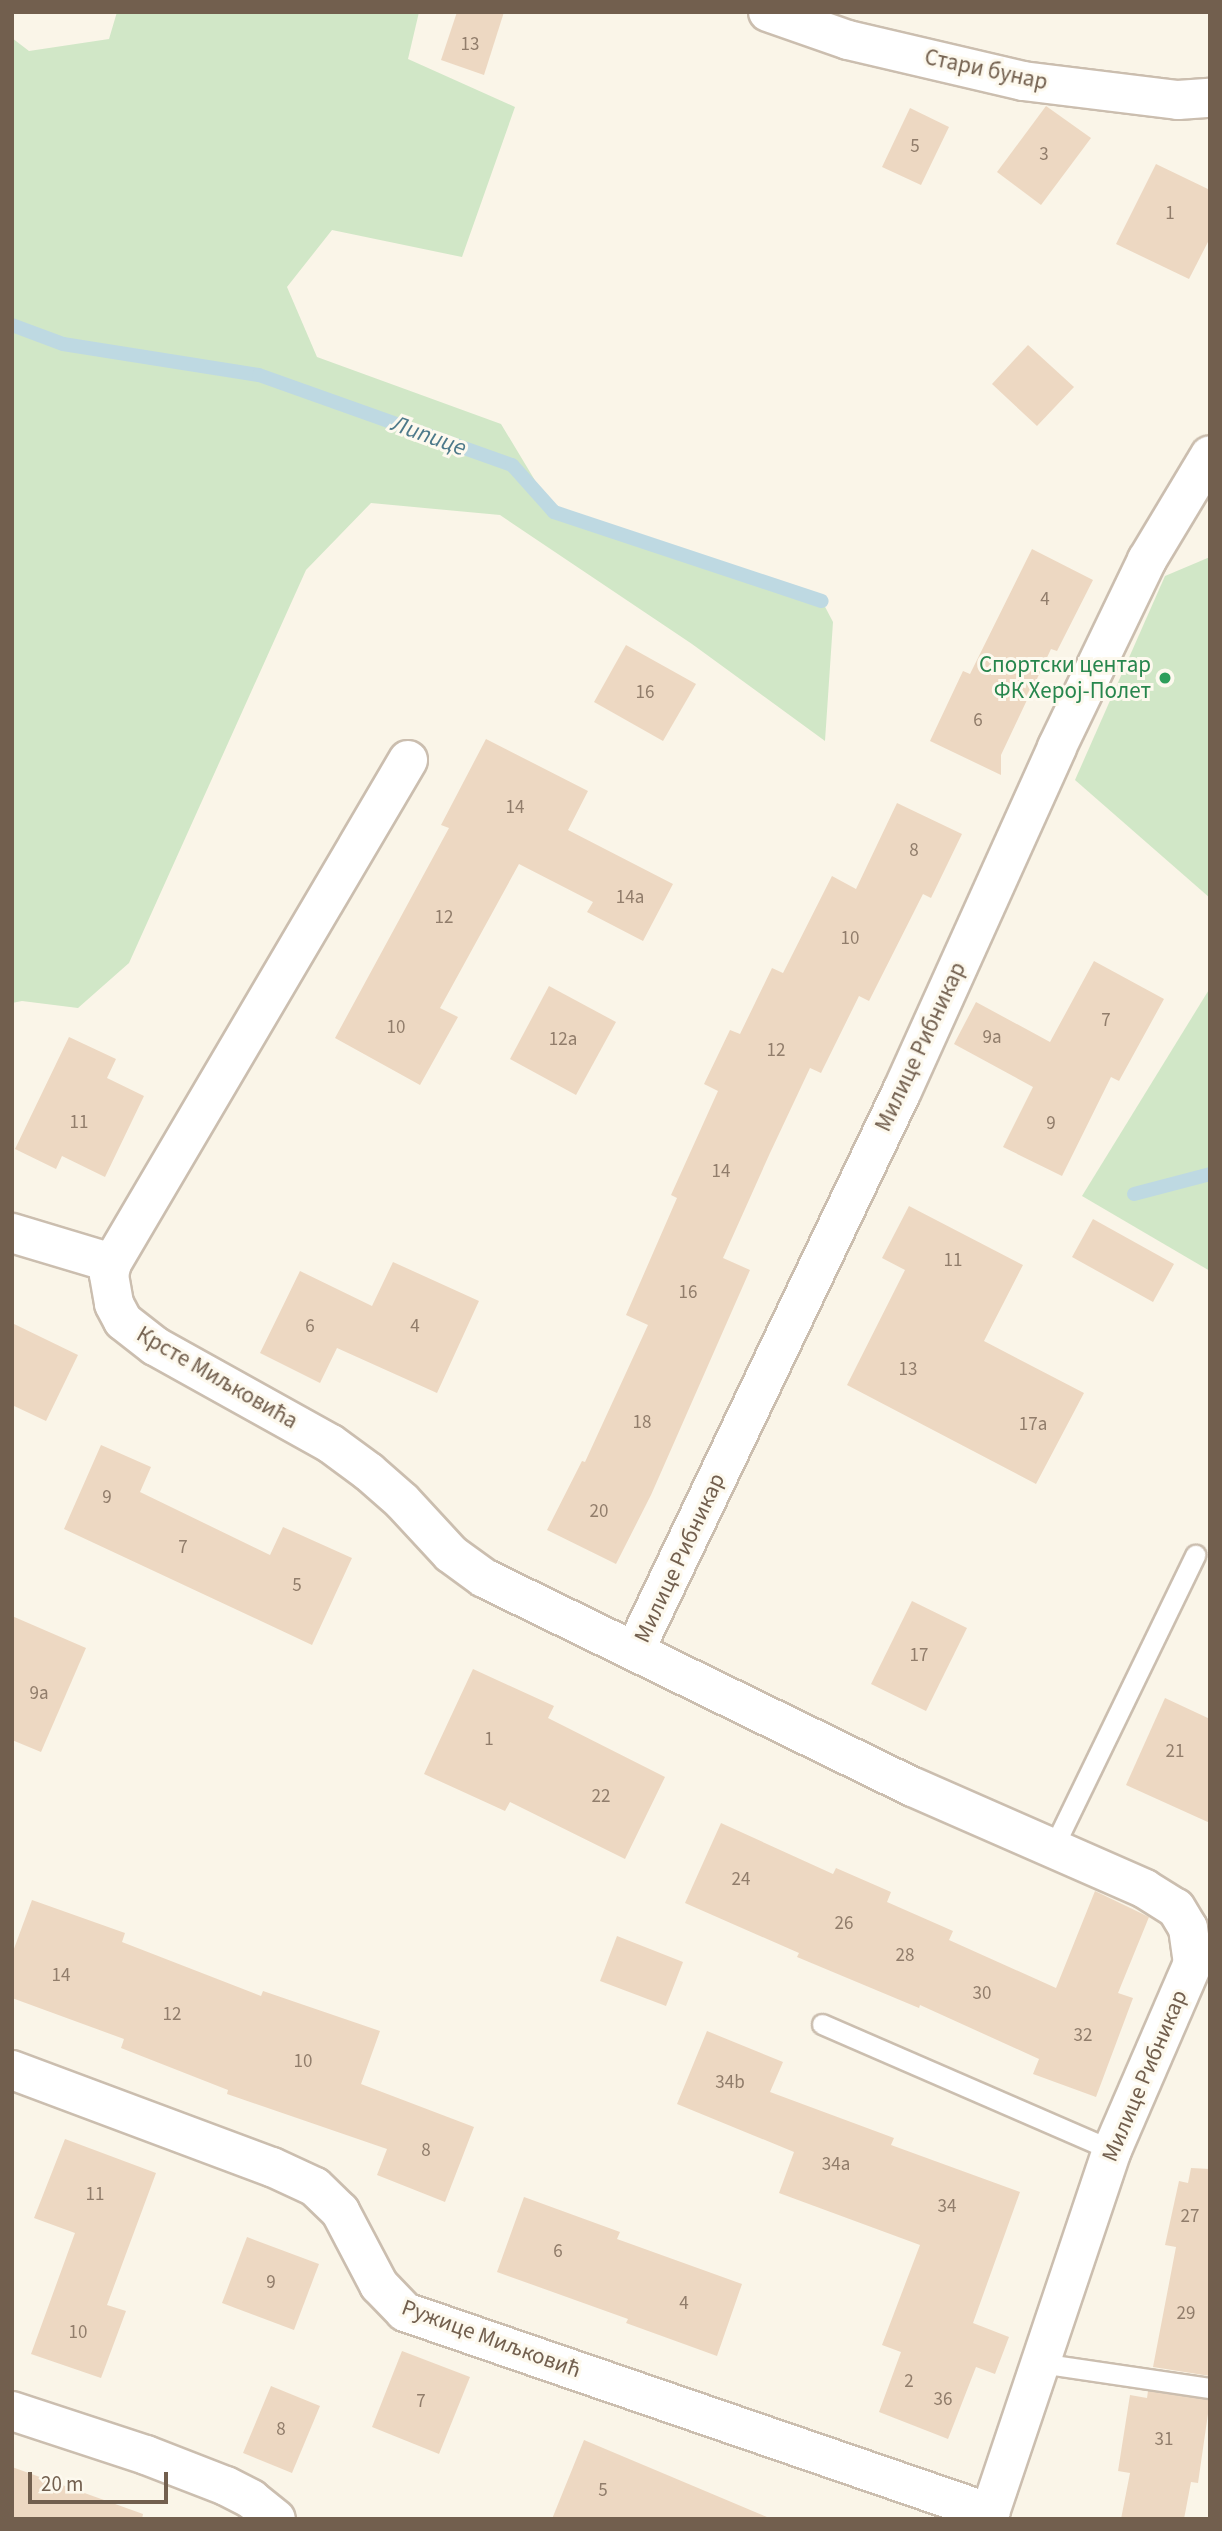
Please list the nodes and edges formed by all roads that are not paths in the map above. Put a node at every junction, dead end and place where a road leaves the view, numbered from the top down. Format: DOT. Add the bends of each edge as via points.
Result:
graph roads {
  1 [pos="768,12"];
  2 [pos="1210,99"];
  3 [pos="1210,454"];
  4 [pos="408,760"];
  5 [pos="12,1233"];
  6 [pos="112,1263"];
  7 [pos="1195,1555"];
  8 [pos="635,1650"];
  9 [pos="1052,1848"];
  10 [pos="822,2024"];
  11 [pos="12,2070"];
  12 [pos="1112,2150"];
  13 [pos="1040,2363"];
  14 [pos="1210,2388"];
  15 [pos="12,2412"];
  16 [pos="989,2516"];
  17 [pos="276,2519"];
  1 -- 2 [label="street, Стари бунар" via="848,40 1023,80 1178,100"];
  3 -- 8 [label="street, Милице Рибникар" via="1147,560 1057,747 902,1091"];
  4 -- 6 [label="street"];
  5 -- 6 [label="street"];
  6 -- 8 [label="street, Крсте Миљковића" via="109,1275 114,1304 123,1321 137,1333 331,1444 369,1472 451,1554 484,1578"];
  7 -- 9 [label="lane"];
  8 -- 9 [label="street, Милице Рибникар" via="913,1787"];
  9 -- 12 [label="street, Милице Рибникар" via="1145,1889 1176,1909 1188,1928 1193,1963"];
  10 -- 12 [label="lane"];
  11 -- 16 [label="street, Ружице Миљковић" via="272,2166 315,2187 340,2211 379,2285 405,2312"];
  12 -- 13 [label="street, Милице Рибникар"];
  13 -- 14 [label="lane"];
  13 -- 16 [label="street, Милице Рибникар"];
  15 -- 17 [label="street" via="226,2486"];
}
